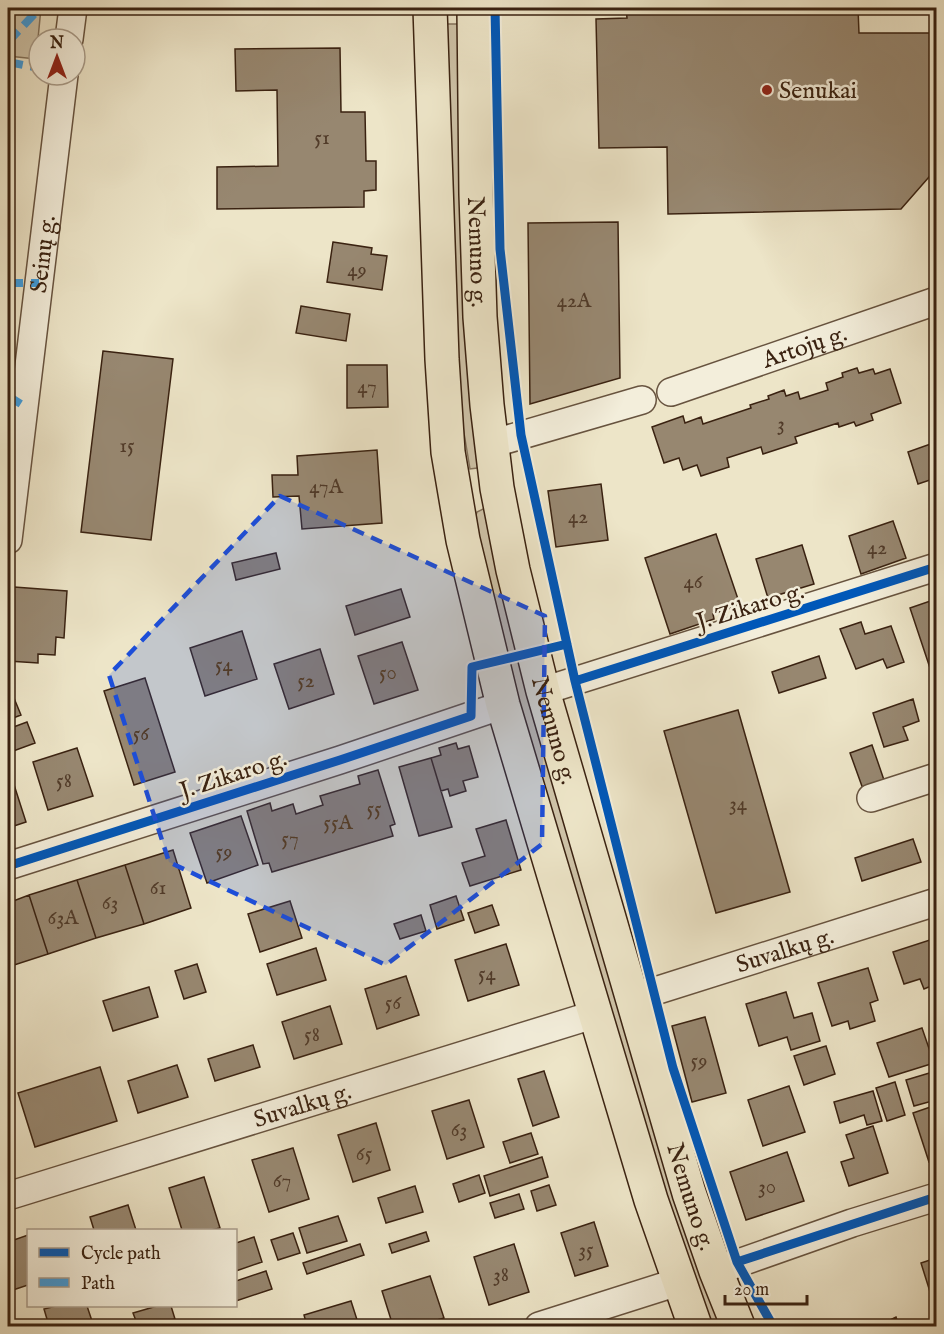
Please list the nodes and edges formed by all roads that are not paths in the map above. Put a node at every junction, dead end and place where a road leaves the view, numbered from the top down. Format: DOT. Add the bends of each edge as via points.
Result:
graph roads {
  1 [pos="73,8"];
  2 [pos="430,8"];
  3 [pos="474,8"];
  4 [pos="71,27"];
  5 [pos="63,87"];
  6 [pos="936,301"];
  7 [pos="671,392"];
  8 [pos="642,400"];
  9 [pos="491,444"];
  10 [pos="497,488"];
  11 [pos="454,495"];
  12 [pos="8,540"];
  13 [pos="936,567"];
  14 [pos="543,691"];
  15 [pos="503,705"];
  16 [pos="936,777"];
  17 [pos="871,798"];
  18 [pos="8,866"];
  19 [pos="936,902"];
  20 [pos="633,998"];
  21 [pos="596,1014"];
  22 [pos="8,1196"];
  23 [pos="936,1197"];
  24 [pos="716,1270"];
  25 [pos="678,1282"];
  26 [pos="538,1326"];
  27 [pos="695,1326"];
  28 [pos="738,1326"];
  1 -- 4 [label="street"];
  2 -- 11 [label="main road, Nemuno g." via="440,335"];
  3 -- 9 [label="main road, Nemuno g." via="477,252"];
  5 -- 12 [label="street, Seinų g."];
  6 -- 7 [label="street, Artojų g."];
  8 -- 9 [label="street"];
  9 -- 10 [label="main road, Nemuno g."];
  10 -- 11 [label="main road"];
  10 -- 14 [label="main road, Nemuno g."];
  11 -- 15 [label="main road, Nemuno g."];
  13 -- 14 [label="street, J. Zikaro g."];
  14 -- 20 [label="main road, Nemuno g."];
  15 -- 18 [label="street, J. Zikaro g."];
  15 -- 21 [label="main road, Nemuno g."];
  16 -- 17 [label="street"];
  19 -- 20 [label="street, Suvalkų g."];
  20 -- 24 [label="main road, Nemuno g." via="688,1193"];
  21 -- 22 [label="street, Suvalkų g."];
  21 -- 25 [label="main road, Nemuno g."];
  23 -- 24 [label="street"];
  24 -- 28 [label="main road, Nemuno g."];
  25 -- 26 [label="street"];
  25 -- 27 [label="main road, Nemuno g."];
}
